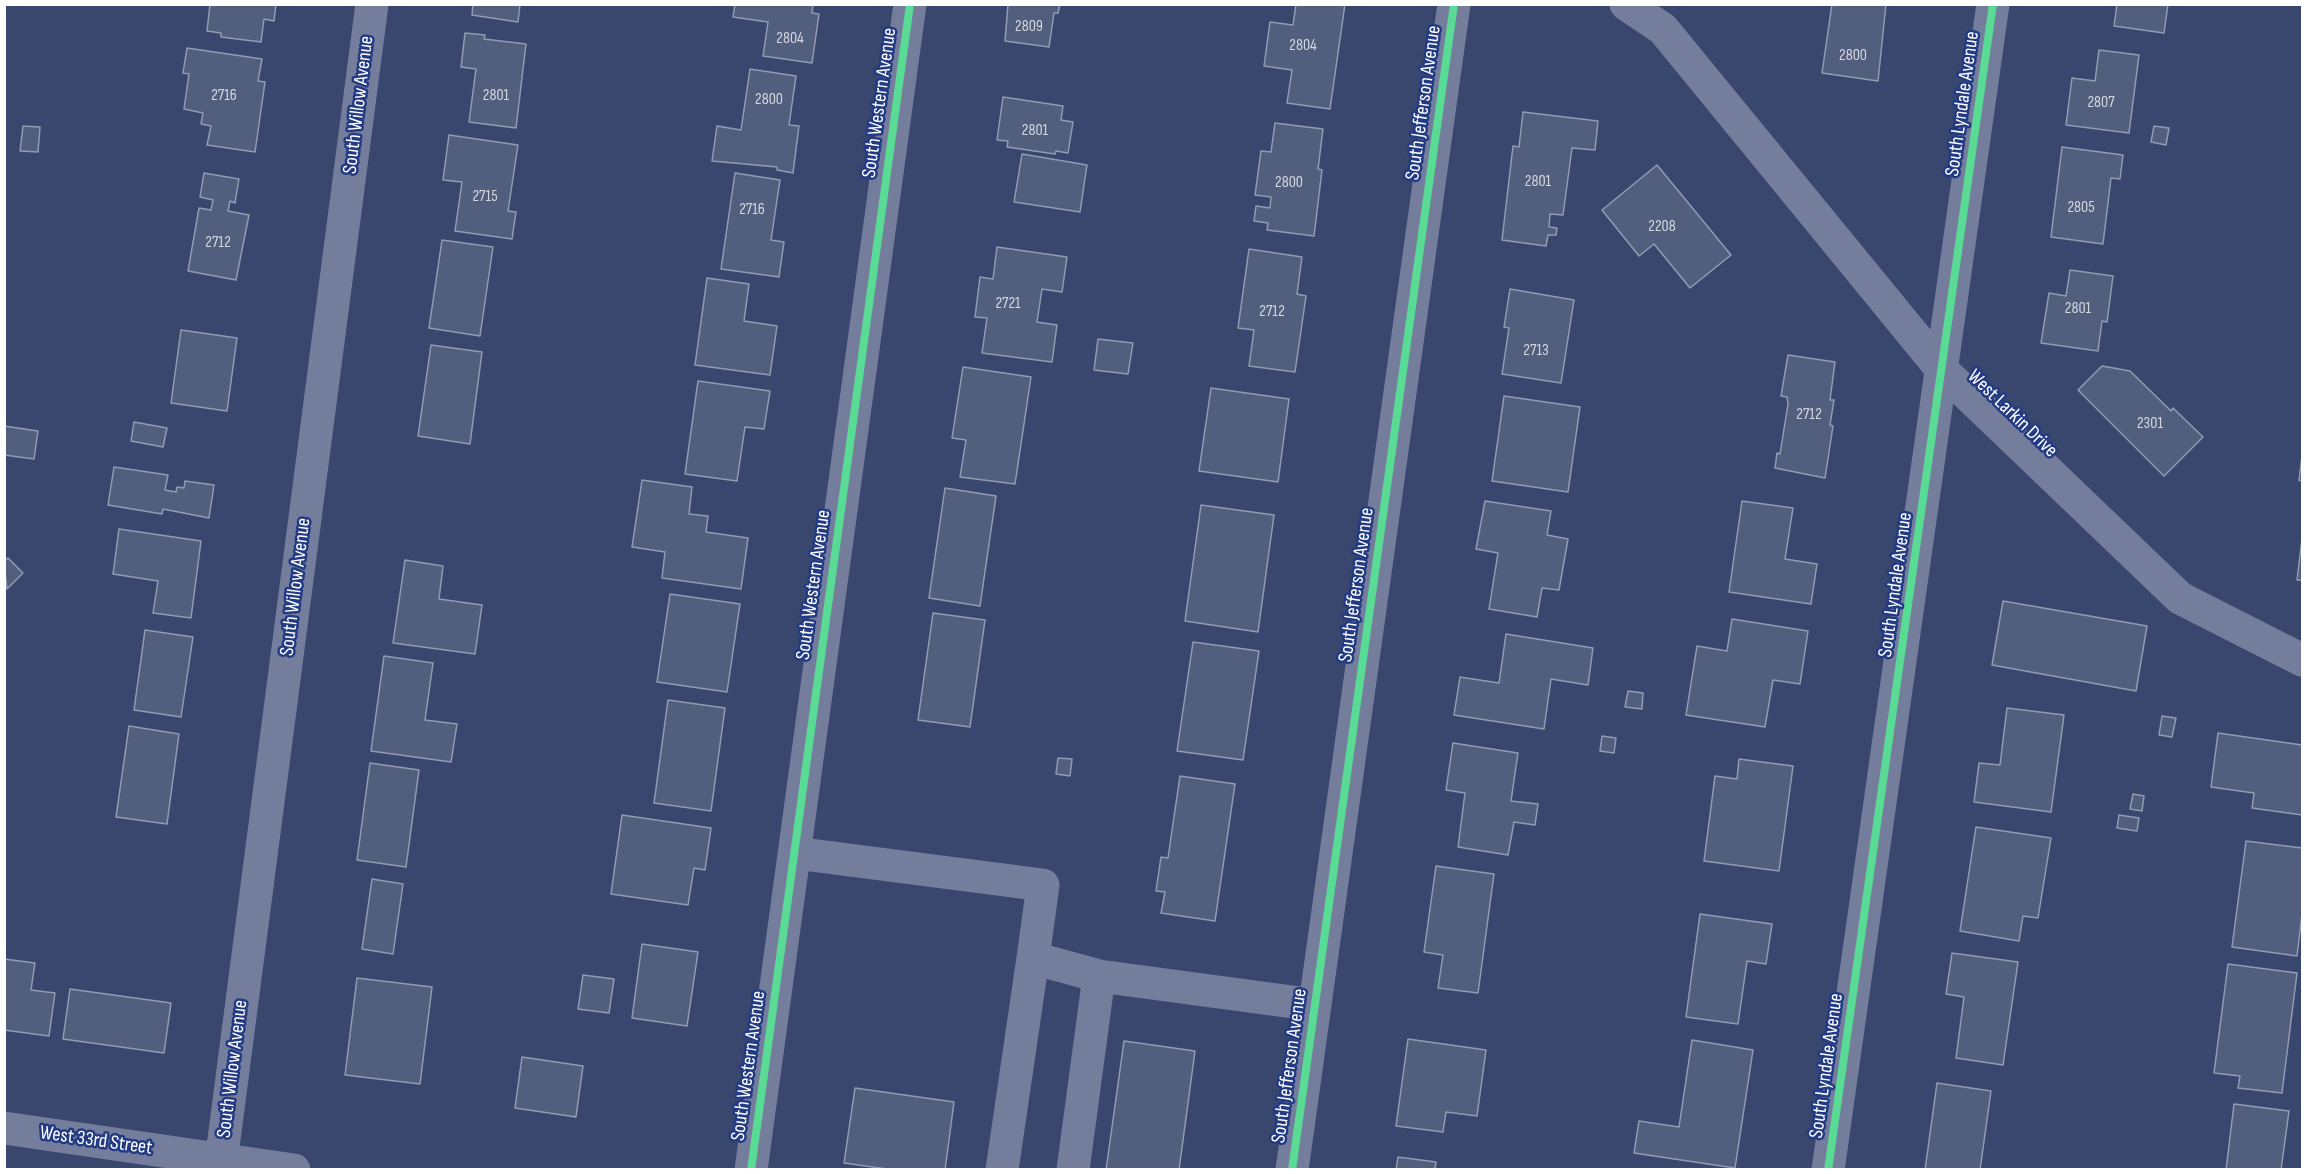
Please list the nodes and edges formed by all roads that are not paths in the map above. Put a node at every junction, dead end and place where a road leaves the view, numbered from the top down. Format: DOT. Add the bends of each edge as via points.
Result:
graph roads {
  1 [pos="372,4"];
  2 [pos="910,4"];
  3 [pos="1454,4"];
  4 [pos="1626,4"];
  5 [pos="1993,4"];
  6 [pos="1943,371"];
  7 [pos="2302,660"];
  8 [pos="795,853"];
  9 [pos="1033,958"];
  10 [pos="1099,976"];
  11 [pos="1315,1005"];
  12 [pos="4,1128"];
  13 [pos="220,1164"];
  14 [pos="294,1170"];
  15 [pos="751,1170"];
  16 [pos="1002,1170"];
  17 [pos="1073,1170"];
  18 [pos="1292,1170"];
  19 [pos="1828,1170"];
  1 -- 13 [label="street, South Willow Avenue"];
  2 -- 8 [label="street, South Western Avenue"];
  3 -- 11 [label="street, South Jefferson Avenue"];
  4 -- 6 [label="street, West Larkin Drive" via="1662,29"];
  5 -- 6 [label="street, South Lyndale Avenue"];
  6 -- 7 [label="street, West Larkin Drive" via="2180,598"];
  6 -- 19 [label="street, South Lyndale Avenue"];
  8 -- 9 [label="street" via="1043,885"];
  8 -- 15 [label="street, South Western Avenue"];
  9 -- 10 [label="street"];
  9 -- 16 [label="street"];
  10 -- 11 [label="street"];
  10 -- 17 [label="street"];
  11 -- 18 [label="street, South Jefferson Avenue"];
  12 -- 13 [label="street, West 33rd Street"];
  13 -- 14 [label="street, West 33rd Street"];
}
